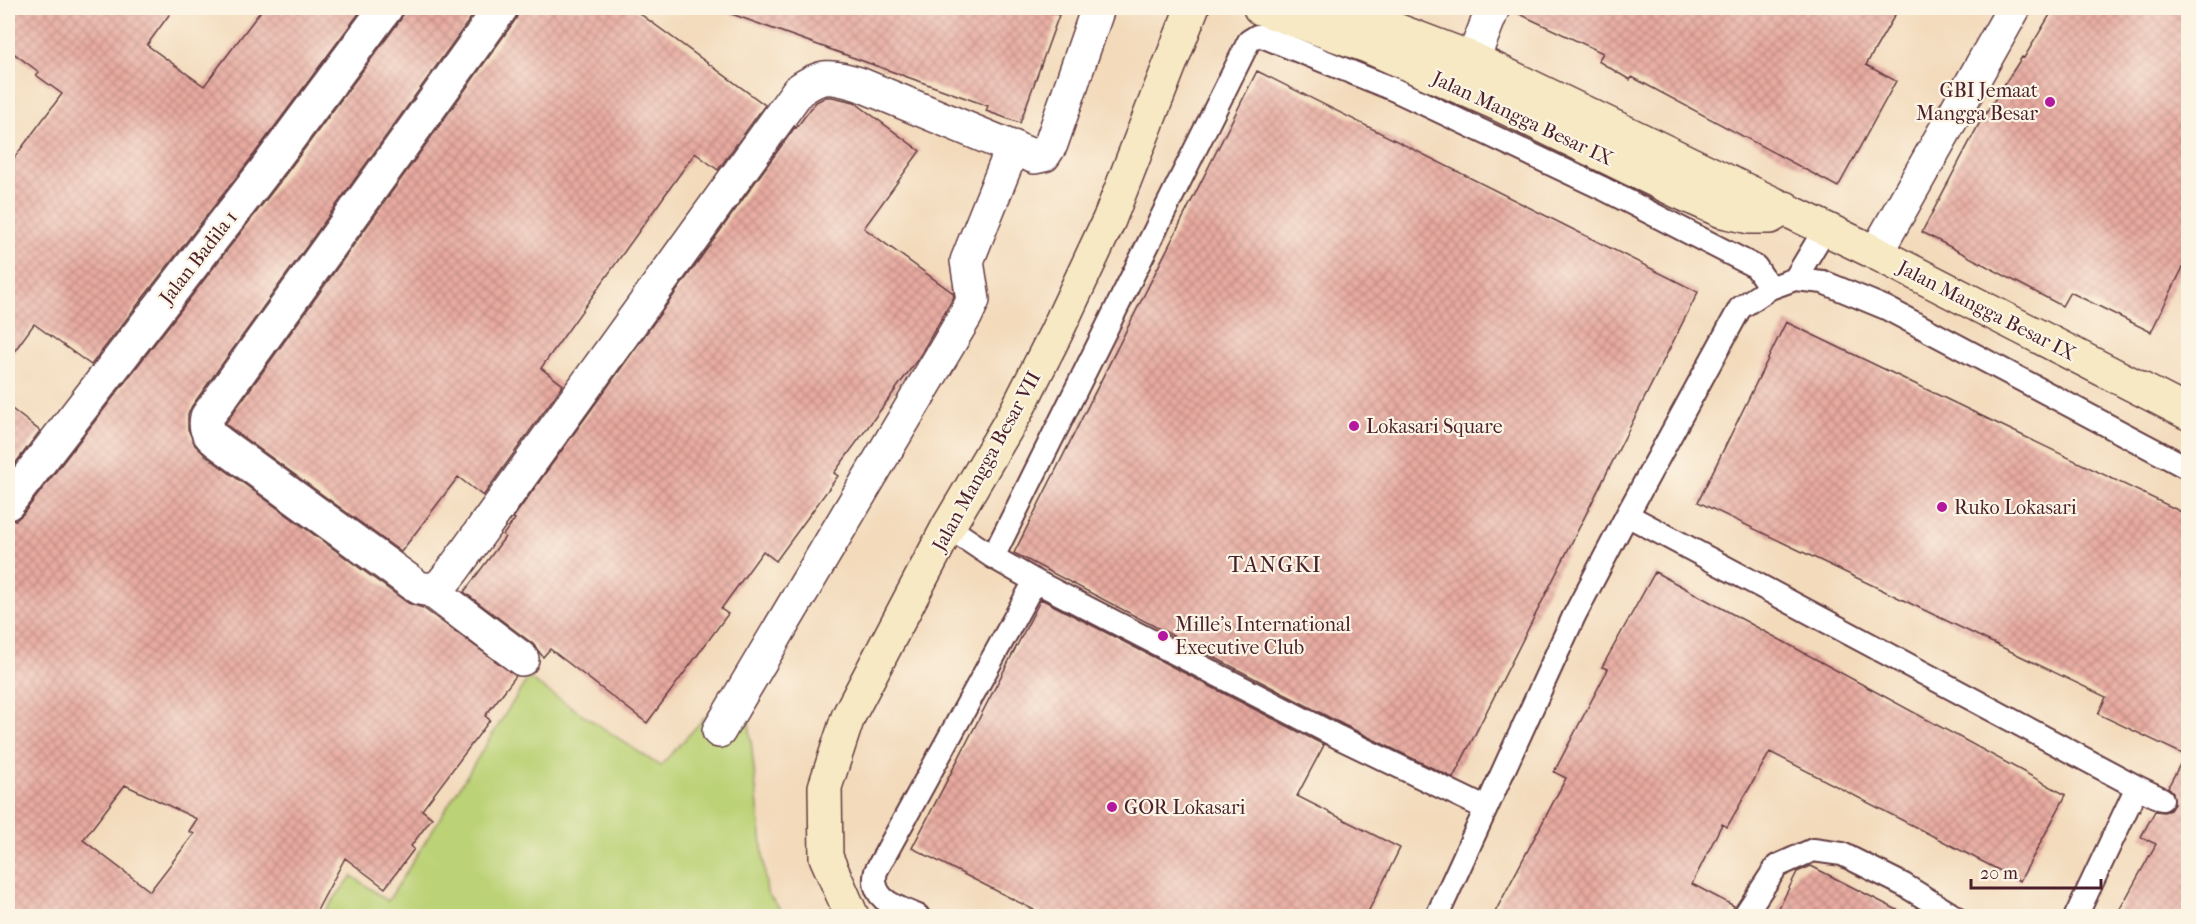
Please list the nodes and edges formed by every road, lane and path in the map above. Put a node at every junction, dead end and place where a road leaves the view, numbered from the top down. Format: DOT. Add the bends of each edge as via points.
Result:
graph roads {
  1 [pos="387,8"];
  2 [pos="501,8"];
  3 [pos="1098,8"];
  4 [pos="1192,8"];
  5 [pos="1260,8"];
  6 [pos="1338,8"];
  7 [pos="1493,8"];
  8 [pos="2014,8"];
  9 [pos="1473,59"];
  10 [pos="1013,147"];
  11 [pos="1785,208"];
  12 [pos="1825,229"];
  13 [pos="1876,253"];
  14 [pos="1795,279"];
  15 [pos="1770,288"];
  16 [pos="2188,413"];
  17 [pos="2188,468"];
  18 [pos="8,503"];
  19 [pos="1627,515"];
  20 [pos="948,527"];
  21 [pos="993,557"];
  22 [pos="1035,581"];
  23 [pos="430,590"];
  24 [pos="522,659"];
  25 [pos="719,730"];
  26 [pos="2137,787"];
  27 [pos="2162,799"];
  28 [pos="1485,808"];
  29 [pos="852,916"];
  30 [pos="918,916"];
  31 [pos="1437,916"];
  32 [pos="1744,916"];
  33 [pos="1954,916"];
  34 [pos="2076,916"];
  1 -- 18 [label="street, Jalan Badila 1"];
  2 -- 23 [label="street" via="220,398 206,423 218,442 419,588"];
  3 -- 10 [label="street" via="1051,144 1044,155 1035,157"];
  4 -- 20 [label="street, Jalan Mangga Besar VII" via="1109,220 1056,333 1016,412"];
  5 -- 11 [label="street, Jalan Mangga Besar IX" via="1367,46 1722,211 1770,217"];
  6 -- 9 [label="street, Jalan Mangga Besar IX"];
  7 -- 9 [label="street"];
  8 -- 13 [label="street"];
  9 -- 11 [label="street, Jalan Mangga Besar IX"];
  10 -- 23 [label="street" via="833,77 814,80 798,91 453,570 441,585"];
  10 -- 25 [label="street" via="966,261 973,300 966,315"];
  11 -- 12 [label="street, Jalan Mangga Besar IX"];
  12 -- 13 [label="street, Jalan Mangga Besar IX"];
  12 -- 14 [label="lane"];
  13 -- 16 [label="street, Jalan Mangga Besar IX"];
  14 -- 15 [label="lane"];
  14 -- 17 [label="lane" via="1823,282 1886,308"];
  15 -- 19 [label="lane" via="1740,308"];
  15 -- 21 [label="lane" via="1756,267 1604,189 1395,90 1257,36 1248,41"];
  19 -- 26 [label="lane"];
  19 -- 28 [label="lane"];
  20 -- 21 [label="lane"];
  20 -- 29 [label="street, Jalan Mangga Besar VII" via="848,717 825,787 826,857"];
  21 -- 22 [label="lane"];
  22 -- 28 [label="lane"];
  22 -- 30 [label="lane" via="876,871 874,880 880,895 888,903"];
  23 -- 24 [label="street"];
  26 -- 27 [label="lane"];
  26 -- 34 [label="lane"];
  28 -- 31 [label="lane"];
  32 -- 33 [label="lane" via="1777,866 1813,850 1842,854"];
}
